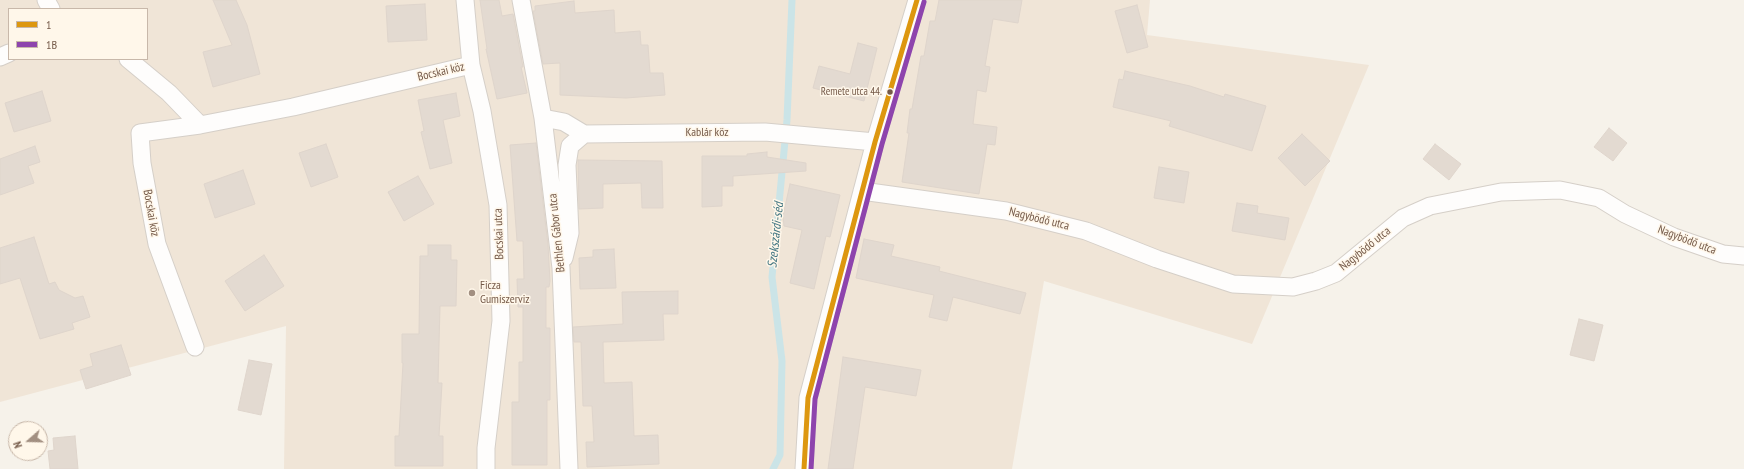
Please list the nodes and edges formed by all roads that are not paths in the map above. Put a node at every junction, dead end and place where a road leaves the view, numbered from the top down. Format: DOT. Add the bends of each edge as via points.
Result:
graph roads {
  1 [pos="465,0"];
  2 [pos="521,0"];
  3 [pos="917,0"];
  4 [pos="129,60"];
  5 [pos="471,65"];
  6 [pos="543,118"];
  7 [pos="200,125"];
  8 [pos="584,134"];
  9 [pos="875,142"];
  10 [pos="862,191"];
  11 [pos="1744,256"];
  12 [pos="561,268"];
  13 [pos="194,347"];
  14 [pos="486,469"];
  15 [pos="569,469"];
  16 [pos="804,469"];
  1 -- 5 [label="street, Bocskai utca"];
  2 -- 6 [label="street, Bethlen Gábor utca"];
  3 -- 9 [label="street"];
  4 -- 7 [label="street" via="169,93"];
  5 -- 7 [label="street, Bocskai köz" via="294,107"];
  5 -- 14 [label="street, Bocskai utca" via="482,111 498,205 502,321 486,448"];
  6 -- 8 [label="street" via="564,122"];
  6 -- 12 [label="street, Bethlen Gábor utca"];
  7 -- 13 [label="street, Bocskai köz" via="140,132 142,162 157,244"];
  8 -- 9 [label="street, Kablár köz" via="765,132"];
  8 -- 12 [label="street" via="570,146 567,165 570,233"];
  9 -- 10 [label="street"];
  10 -- 11 [label="street, Nagybödő utca" via="1006,211 1086,231 1156,259 1233,284 1293,286 1316,281 1336,273 1404,218 1430,206 1500,192 1560,190 1599,198 1625,214 1674,237 1723,254"];
  10 -- 16 [label="street" via="808,398"];
  12 -- 15 [label="street, Bethlen Gábor utca"];
}
